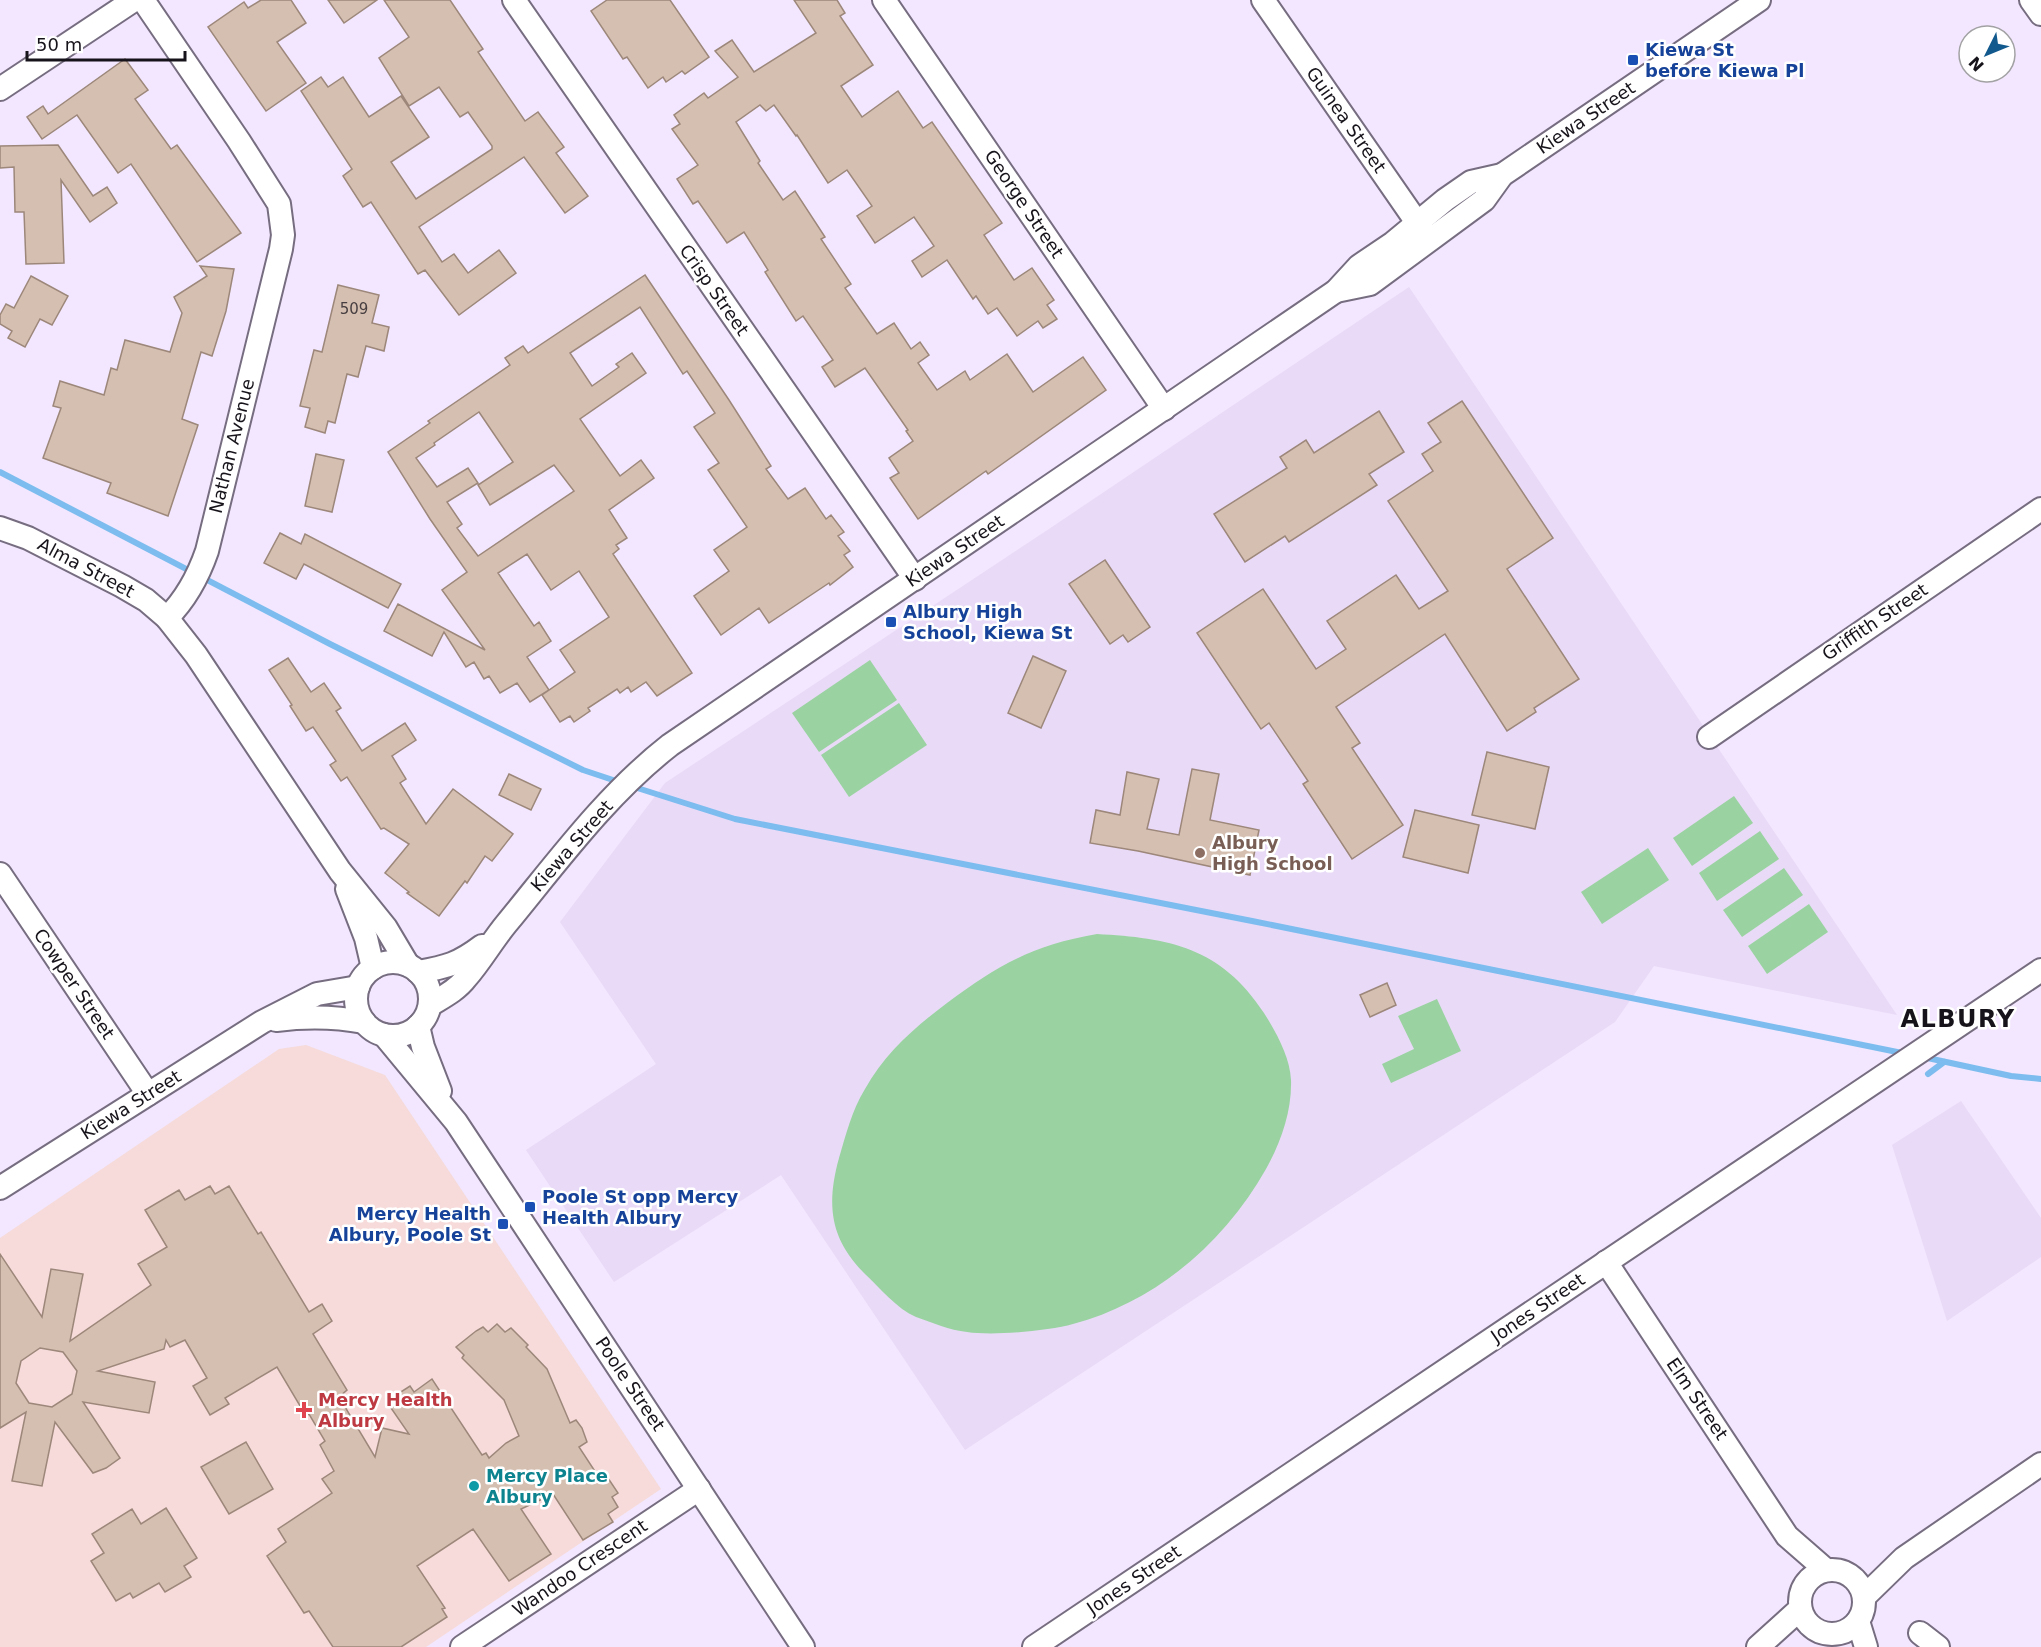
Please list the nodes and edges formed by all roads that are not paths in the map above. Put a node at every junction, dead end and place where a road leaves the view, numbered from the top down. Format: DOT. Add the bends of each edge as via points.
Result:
graph roads {
  1 [pos="134,0"];
  2 [pos="143,0"];
  3 [pos="884,0"];
  4 [pos="1263,0"];
  5 [pos="1759,0"];
  6 [pos="2031,0"];
  7 [pos="522,3"];
  8 [pos="2041,14"];
  9 [pos="0,89"];
  10 [pos="1423,232"];
  11 [pos="1164,409"];
  12 [pos="2041,509"];
  13 [pos="0,528"];
  14 [pos="915,579"];
  15 [pos="167,618"];
  16 [pos="1710,736"];
  17 [pos="340,871"];
  18 [pos="0,874"];
  19 [pos="495,937"];
  20 [pos="372,968"];
  21 [pos="413,968"];
  22 [pos="2041,970"];
  23 [pos="358,987"];
  24 [pos="430,1005"];
  25 [pos="262,1022"];
  26 [pos="364,1022"];
  27 [pos="418,1026"];
  28 [pos="384,1035"];
  29 [pos="148,1094"];
  30 [pos="456,1122"];
  31 [pos="0,1188"];
  32 [pos="1606,1262"];
  33 [pos="2041,1464"];
  34 [pos="699,1489"];
  35 [pos="1787,1536"];
  36 [pos="1904,1558"];
  37 [pos="1837,1572"];
  38 [pos="1864,1597"];
  39 [pos="1803,1608"];
  40 [pos="1920,1633"];
  41 [pos="1850,1634"];
  42 [pos="1762,1645"];
  43 [pos="462,1647"];
  44 [pos="803,1647"];
  45 [pos="1034,1647"];
  46 [pos="1866,1647"];
  47 [pos="1938,1647"];
  1 -- 9 [label="street"];
  2 -- 15 [label="street, Nathan Avenue" via="263,178 279,204 282,219 281,249 205,556 191,589"];
  3 -- 11 [label="street, George Street"];
  4 -- 10 [label="street, Guinea Street"];
  5 -- 10 [label="street, Kiewa Street" via="1502,175 1484,200"];
  6 -- 8 [label="street"];
  7 -- 14 [label="street, Crisp Street"];
  10 -- 11 [label="street, Kiewa Street" via="1370,284 1336,291"];
  11 -- 14 [label="street, Kiewa Street"];
  12 -- 16 [label="street, Griffith Street"];
  13 -- 15 [label="street, Alma Street" via="122,586"];
  14 -- 19 [label="street, Kiewa Street" via="648,762 606,805"];
  15 -- 17 [label="street" via="196,655"];
  17 -- 20 [label="street" via="366,938"];
  17 -- 21 [label="street"];
  18 -- 29 [label="street, Cowper Street"];
  19 -- 21 [label="street, Kiewa Street" via="461,962 444,968"];
  19 -- 24 [label="street, Kiewa Street" via="465,980"];
  20 -- 21 [label="street" via="396,962"];
  20 -- 23 [label="street"];
  21 -- 24 [label="street" via="426,981"];
  22 -- 32 [label="street, Jones Street"];
  23 -- 25 [label="street, Kiewa Street" via="317,994"];
  23 -- 26 [label="street" via="358,1011"];
  24 -- 27 [label="street"];
  25 -- 26 [label="street, Kiewa Street" via="337,1016"];
  25 -- 29 [label="street, Kiewa Street"];
  26 -- 28 [label="street"];
  27 -- 28 [label="street" via="396,1036"];
  27 -- 30 [label="street, Poole Street" via="431,1071"];
  28 -- 30 [label="street, Poole Street"];
  29 -- 31 [label="street, Kiewa Street"];
  30 -- 34 [label="street, Poole Street"];
  32 -- 35 [label="street, Elm Street"];
  32 -- 45 [label="street, Jones Street"];
  33 -- 36 [label="street"];
  34 -- 43 [label="street, Wandoo Crescent"];
  34 -- 44 [label="street, Poole Street"];
  35 -- 37 [label="street, Elm Street"];
  35 -- 39 [label="street, Elm Street"];
  36 -- 37 [label="street"];
  36 -- 38 [label="street"];
  37 -- 38 [label="street" via="1860,1588"];
  37 -- 39 [label="street" via="1816,1574 1807,1581"];
  38 -- 41 [label="street" via="1863,1610"];
  39 -- 41 [label="street" via="1820,1633"];
  39 -- 42 [label="street"];
  40 -- 47 [label="street"];
  41 -- 46 [label="street"];
}
